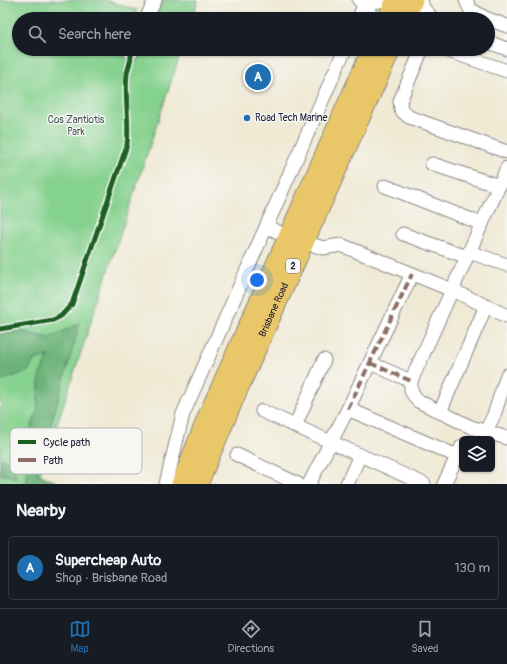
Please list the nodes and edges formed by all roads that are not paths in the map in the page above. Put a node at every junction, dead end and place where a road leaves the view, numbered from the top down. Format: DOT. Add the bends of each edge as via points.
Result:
graph roads {
  1 [pos="155,0"];
  2 [pos="385,0"];
  3 [pos="396,0"];
  4 [pos="413,0"];
  5 [pos="421,0"];
  6 [pos="466,0"];
  7 [pos="362,2"];
  8 [pos="149,12"];
  9 [pos="360,12"];
  10 [pos="368,12"];
  11 [pos="390,12"];
  12 [pos="408,12"];
  13 [pos="427,12"];
  14 [pos="474,12"];
  15 [pos="495,22"];
  16 [pos="507,26"];
  17 [pos="495,45"];
  18 [pos="507,49"];
  19 [pos="342,56"];
  20 [pos="369,56"];
  21 [pos="388,56"];
  22 [pos="419,56"];
  23 [pos="462,56"];
  24 [pos="507,72"];
  25 [pos="507,152"];
  26 [pos="432,164"];
  27 [pos="507,168"];
  28 [pos="384,186"];
  29 [pos="499,186"];
  30 [pos="482,224"];
  31 [pos="268,227"];
  32 [pos="404,234"];
  33 [pos="296,239"];
  34 [pos="468,254"];
  35 [pos="507,265"];
  36 [pos="412,274"];
  37 [pos="452,290"];
  38 [pos="486,306"];
  39 [pos="507,316"];
  40 [pos="324,360"];
  41 [pos="370,363"];
  42 [pos="507,375"];
  43 [pos="411,381"];
  44 [pos="348,409"];
  45 [pos="262,411"];
  46 [pos="440,412"];
  47 [pos="295,426"];
  48 [pos="471,427"];
  49 [pos="486,431"];
  50 [pos="466,436"];
  51 [pos="507,438"];
  52 [pos="331,442"];
  53 [pos="459,451"];
  54 [pos="459,453"];
  55 [pos="237,455"];
  56 [pos="360,455"];
  57 [pos="166,484"];
  58 [pos="181,484"];
  59 [pos="198,484"];
  60 [pos="298,484"];
  61 [pos="309,484"];
  62 [pos="346,484"];
  63 [pos="424,484"];
  64 [pos="444,484"];
  1 -- 8 [label="street"];
  2 -- 7 [label="street"];
  3 -- 11 [label="highway"];
  4 -- 12 [label="highway"];
  5 -- 13 [label="street"];
  6 -- 14 [label="street"];
  7 -- 9 [label="street"];
  7 -- 10 [label="street"];
  15 -- 16 [label="street"];
  17 -- 18 [label="street"];
  19 -- 31 [label="street"];
  20 -- 33 [label="highway, Brisbane Road / 2"];
  21 -- 33 [label="highway, Brisbane Road / 2"];
  22 -- 25 [label="street" via="400,101 401,110 409,117"];
  23 -- 24 [label="street"];
  26 -- 29 [label="street"];
  27 -- 29 [label="street"];
  28 -- 30 [label="street"];
  29 -- 30 [label="street"];
  30 -- 34 [label="street"];
  31 -- 33 [label="street"];
  31 -- 57 [label="street" via="183,414"];
  32 -- 34 [label="street"];
  33 -- 36 [label="street" via="323,248 341,245"];
  33 -- 58 [label="highway, Brisbane Road / 2" via="207,418"];
  33 -- 59 [label="highway, Brisbane Road / 2"];
  34 -- 35 [label="street"];
  34 -- 37 [label="street"];
  36 -- 37 [label="street"];
  36 -- 41 [label="street"];
  37 -- 38 [label="street"];
  37 -- 43 [label="street"];
  38 -- 39 [label="street"];
  38 -- 46 [label="street"];
  40 -- 47 [label="street"];
  41 -- 43 [label="street"];
  41 -- 44 [label="street"];
  42 -- 49 [label="street"];
  43 -- 46 [label="street" via="411,391 418,401"];
  44 -- 52 [label="street"];
  44 -- 53 [label="street"];
  45 -- 47 [label="street"];
  46 -- 48 [label="street"];
  47 -- 52 [label="street"];
  48 -- 49 [label="street"];
  48 -- 50 [label="street"];
  49 -- 51 [label="street"];
  52 -- 56 [label="street"];
  52 -- 61 [label="street"];
  54 -- 64 [label="street"];
  55 -- 60 [label="street"];
  56 -- 62 [label="street"];
  56 -- 63 [label="street"];
}
